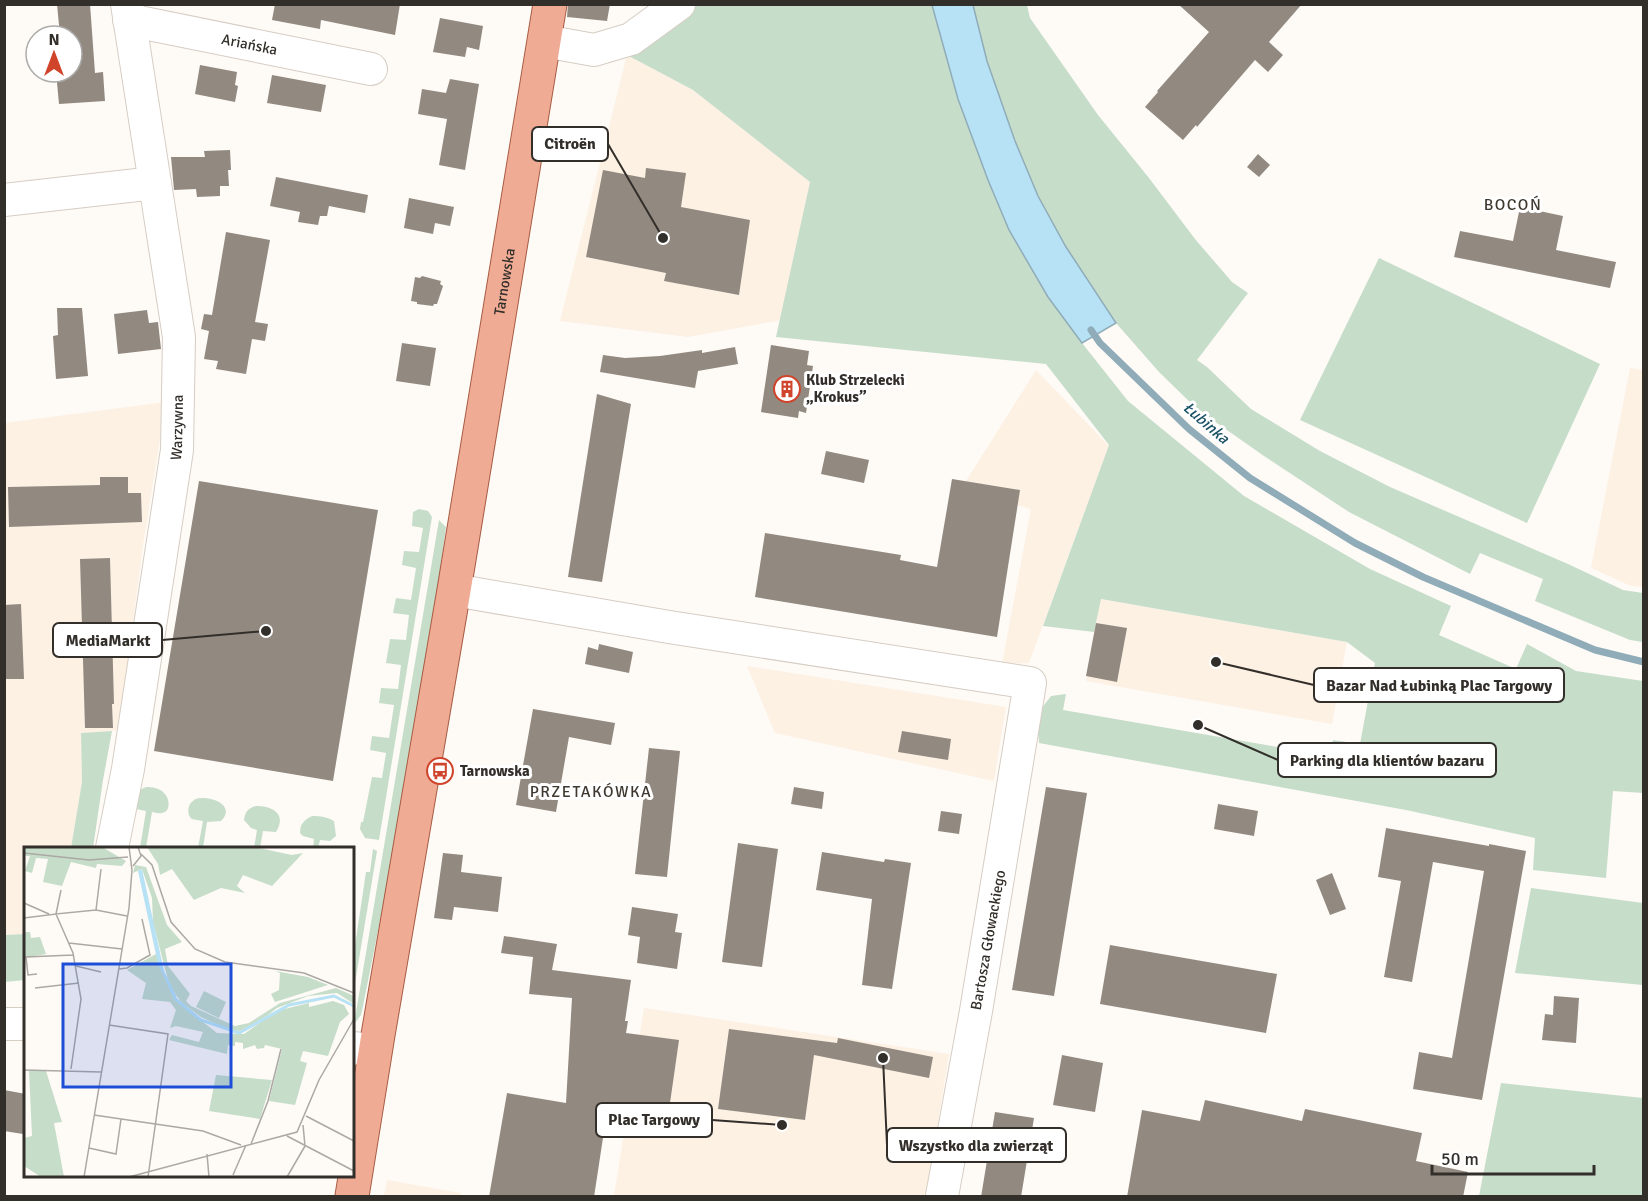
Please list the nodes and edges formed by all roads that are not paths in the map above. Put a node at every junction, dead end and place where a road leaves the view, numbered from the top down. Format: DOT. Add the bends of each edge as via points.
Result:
graph roads {
  1 [pos="550,4"];
  2 [pos="679,4"];
  3 [pos="128,12"];
  4 [pos="544,40"];
  5 [pos="371,69"];
  6 [pos="155,183"];
  7 [pos="4,200"];
  8 [pos="454,590"];
  9 [pos="112,847"];
  10 [pos="4,1024"];
  11 [pos="24,1024"];
  12 [pos="364,1049"];
  13 [pos="354,1172"];
  14 [pos="354,1177"];
  15 [pos="352,1197"];
  16 [pos="942,1197"];
  1 -- 4 [label="main road, Tarnowska"];
  2 -- 4 [label="street" via="631,39 594,50"];
  3 -- 5 [label="street, Ariańska"];
  3 -- 6 [label="street, Warzywna"];
  4 -- 8 [label="main road, Tarnowska"];
  6 -- 7 [label="street"];
  6 -- 9 [label="street, Warzywna" via="179,337 177,450"];
  8 -- 12 [label="main road, Tarnowska"];
  8 -- 16 [label="street, Bartosza Głowackiego" via="1030,683"];
  10 -- 11 [label="street"];
  12 -- 13 [label="main road, Tarnowska"];
  14 -- 15 [label="main road, Tarnowska"];
}
